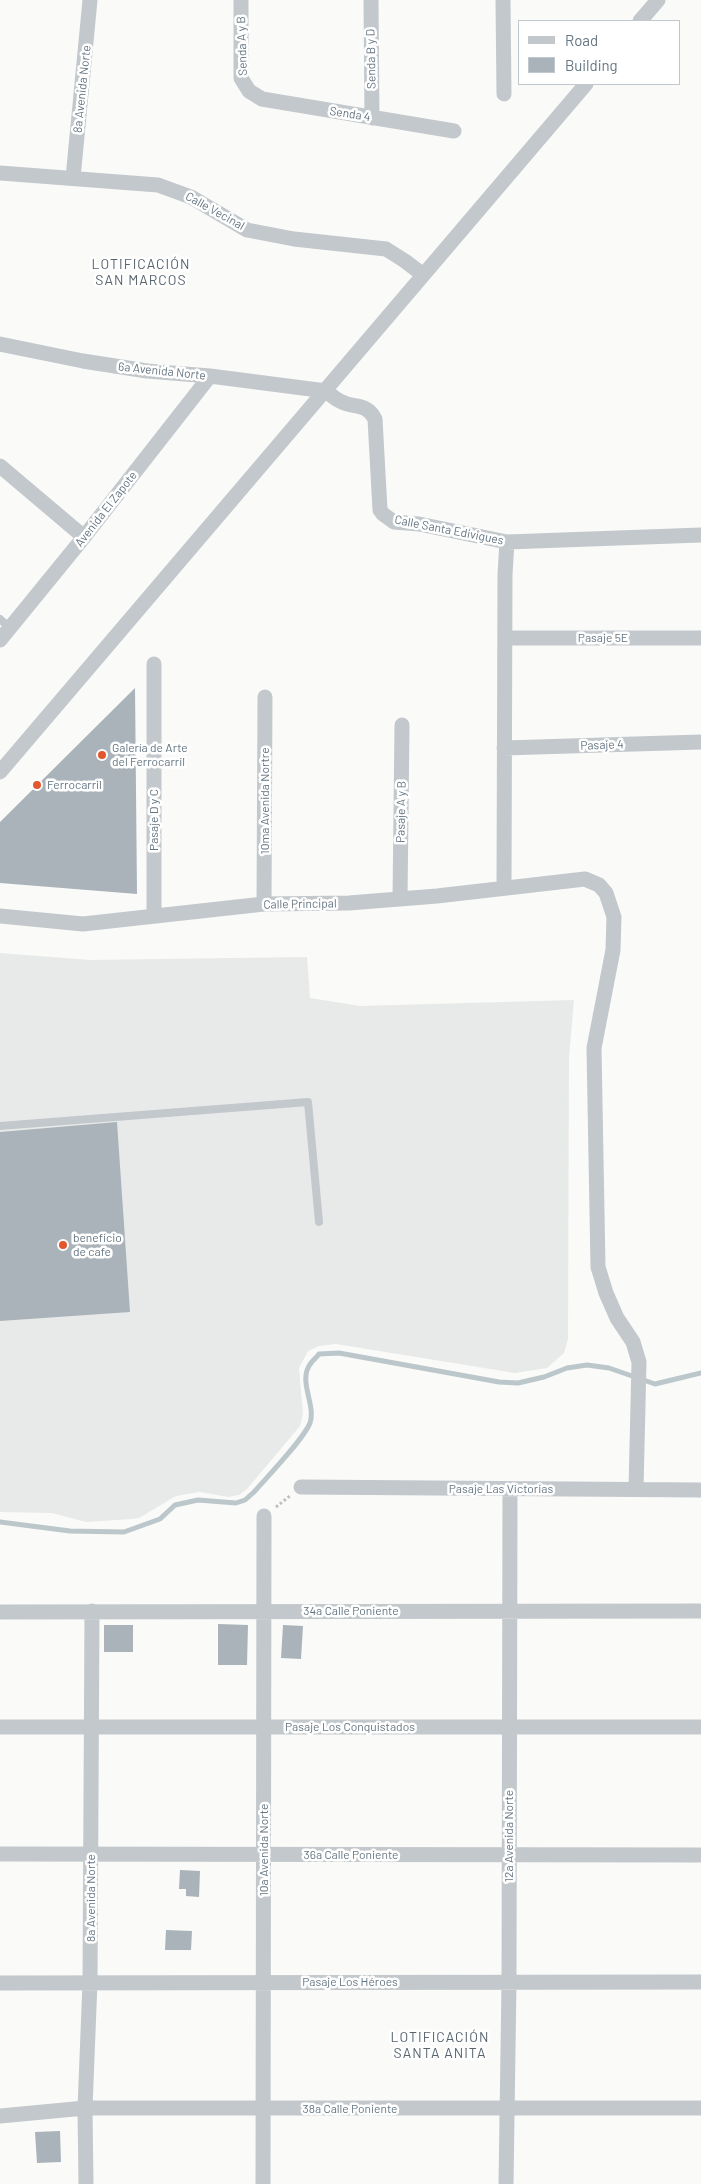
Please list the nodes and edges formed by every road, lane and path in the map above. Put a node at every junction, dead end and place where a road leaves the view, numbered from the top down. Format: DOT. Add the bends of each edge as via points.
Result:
graph roads {
  1 [pos="90,0"];
  2 [pos="241,0"];
  3 [pos="371,0"];
  4 [pos="504,0"];
  5 [pos="658,0"];
  6 [pos="641,20"];
  7 [pos="585,85"];
  8 [pos="249,91"];
  9 [pos="504,94"];
  10 [pos="372,118"];
  11 [pos="454,130"];
  12 [pos="0,173"];
  13 [pos="73,178"];
  14 [pos="422,274"];
  15 [pos="0,344"];
  16 [pos="210,376"];
  17 [pos="326,391"];
  18 [pos="0,466"];
  19 [pos="701,534"];
  20 [pos="84,537"];
  21 [pos="507,542"];
  22 [pos="5,623"];
  23 [pos="506,638"];
  24 [pos="701,638"];
  25 [pos="0,640"];
  26 [pos="154,664"];
  27 [pos="265,697"];
  28 [pos="402,725"];
  29 [pos="701,742"];
  30 [pos="504,748"];
  31 [pos="0,772"];
  32 [pos="504,887"];
  33 [pos="400,899"];
  34 [pos="264,904"];
  35 [pos="0,916"];
  36 [pos="154,916"];
  37 [pos="0,1126"];
  38 [pos="319,1222"];
  39 [pos="301,1487"];
  40 [pos="510,1489"];
  41 [pos="636,1489"];
  42 [pos="701,1490"];
  43 [pos="264,1516"];
  44 [pos="510,1611"];
  45 [pos="701,1611"];
  46 [pos="0,1612"];
  47 [pos="92,1612"];
  48 [pos="264,1612"];
  49 [pos="0,1727"];
  50 [pos="92,1727"];
  51 [pos="264,1727"];
  52 [pos="509,1727"];
  53 [pos="701,1727"];
  54 [pos="0,1854"];
  55 [pos="91,1854"];
  56 [pos="264,1854"];
  57 [pos="509,1855"];
  58 [pos="701,1855"];
  59 [pos="0,1982"];
  60 [pos="90,1982"];
  61 [pos="264,1982"];
  62 [pos="509,1982"];
  63 [pos="701,1982"];
  64 [pos="84,2108"];
  65 [pos="263,2108"];
  66 [pos="701,2108"];
  67 [pos="506,2110"];
  68 [pos="0,2116"];
  69 [pos="86,2184"];
  70 [pos="263,2184"];
  71 [pos="506,2184"];
  1 -- 13 [label="street, 8a Avenida Norte"];
  2 -- 8 [label="street, Senda A y B" via="241,78"];
  3 -- 10 [label="street, Senda B y D"];
  4 -- 9 [label="street"];
  5 -- 6 [label="street"];
  7 -- 14 [label="street"];
  8 -- 10 [label="street, Senda 4" via="262,99"];
  10 -- 11 [label="street, Senda 4"];
  12 -- 13 [label="street, Calle Vecinal"];
  13 -- 14 [label="street, Calle Vecinal" via="158,185 191,197 247,230 294,239 386,249"];
  14 -- 17 [label="street"];
  15 -- 16 [label="street, 6a Avenida Norte" via="128,368"];
  16 -- 17 [label="street, 6a Avenida Norte"];
  16 -- 20 [label="street, Avenida El Zapote"];
  17 -- 21 [label="street, Calle Santa Edivigues" via="339,401 370,411 375,419 380,510 388,519"];
  17 -- 31 [label="street"];
  18 -- 20 [label="street"];
  19 -- 21 [label="street, Calle Santa Edivigues"];
  20 -- 22 [label="street, Avenida El Zapote"];
  21 -- 23 [label="street"];
  22 -- 25 [label="street, Avenida El Zapote"];
  23 -- 24 [label="street, Pasaje 5E"];
  23 -- 30 [label="street"];
  26 -- 36 [label="street, Pasaje D y C"];
  27 -- 34 [label="street, 10ma Avenida Nortre"];
  28 -- 33 [label="street, Pasaje A y B"];
  29 -- 30 [label="street, Pasaje 4"];
  30 -- 32 [label="street"];
  32 -- 33 [label="street, Calle Principal"];
  32 -- 41 [label="street, Calle Principal" via="585,879 606,893 614,917 613,950 594,1048 598,1267 606,1293 633,1342 639,1362"];
  33 -- 34 [label="street, Calle Principal"];
  34 -- 36 [label="street, Calle Principal"];
  35 -- 36 [label="street, Calle Principal" via="83,924"];
  37 -- 38 [label="lane" via="308,1102"];
  39 -- 40 [label="street, Pasaje Las Victorias"];
  39 -- 43 [label="path"];
  40 -- 41 [label="street, Pasaje Las Victorias"];
  40 -- 44 [label="street, 12a Avenida Norte"];
  41 -- 42 [label="street, Pasaje Las Victorias"];
  43 -- 48 [label="street, 10a Avenida Norte"];
  44 -- 45 [label="street, 34a Calle Poniente"];
  44 -- 48 [label="street, 34a Calle Poniente"];
  44 -- 52 [label="street, 12a Avenida Norte"];
  46 -- 47 [label="street, 34a Calle Poniente"];
  47 -- 48 [label="street, 34a Calle Poniente"];
  47 -- 50 [label="street, 8a Avenida Norte"];
  48 -- 51 [label="street, 10a Avenida Norte"];
  49 -- 50 [label="street, Pasaje Los Conquistados"];
  50 -- 51 [label="street, Pasaje Los Conquistados"];
  50 -- 55 [label="street, 8a Avenida Norte"];
  51 -- 52 [label="street, Pasaje Los Conquistados"];
  51 -- 56 [label="street, 10a Avenida Norte"];
  52 -- 53 [label="street, Pasaje Los Conquistados"];
  52 -- 57 [label="street, 12a Avenida Norte"];
  54 -- 55 [label="street, 36a Calle Poniente"];
  55 -- 56 [label="street, 36a Calle Poniente"];
  55 -- 60 [label="street, 8a Avenida Norte"];
  56 -- 57 [label="street, 36a Calle Poniente"];
  56 -- 61 [label="street, 10a Avenida Norte"];
  57 -- 58 [label="street, 36a Calle Poniente"];
  57 -- 62 [label="street, 12a Avenida Norte"];
  59 -- 60 [label="street, Pasaje Los Héroes"];
  60 -- 61 [label="street, Pasaje Los Héroes"];
  60 -- 64 [label="street, 8a Avenida Norte"];
  61 -- 62 [label="street, Pasaje Los Héroes"];
  61 -- 65 [label="street, 10a Avenida Norte"];
  62 -- 63 [label="street, Pasaje Los Héroes"];
  62 -- 67 [label="street, 12a Avenida Norte"];
  64 -- 65 [label="street, 38a Calle Poniente"];
  64 -- 68 [label="street, 38a Calle Poniente"];
  64 -- 69 [label="street, 8a Avenida Norte"];
  65 -- 67 [label="street, 38a Calle Poniente"];
  65 -- 70 [label="street, 10a Avenida Norte"];
  66 -- 67 [label="street, 38a Calle Poniente"];
  67 -- 71 [label="street, 12a Avenida Norte"];
}
